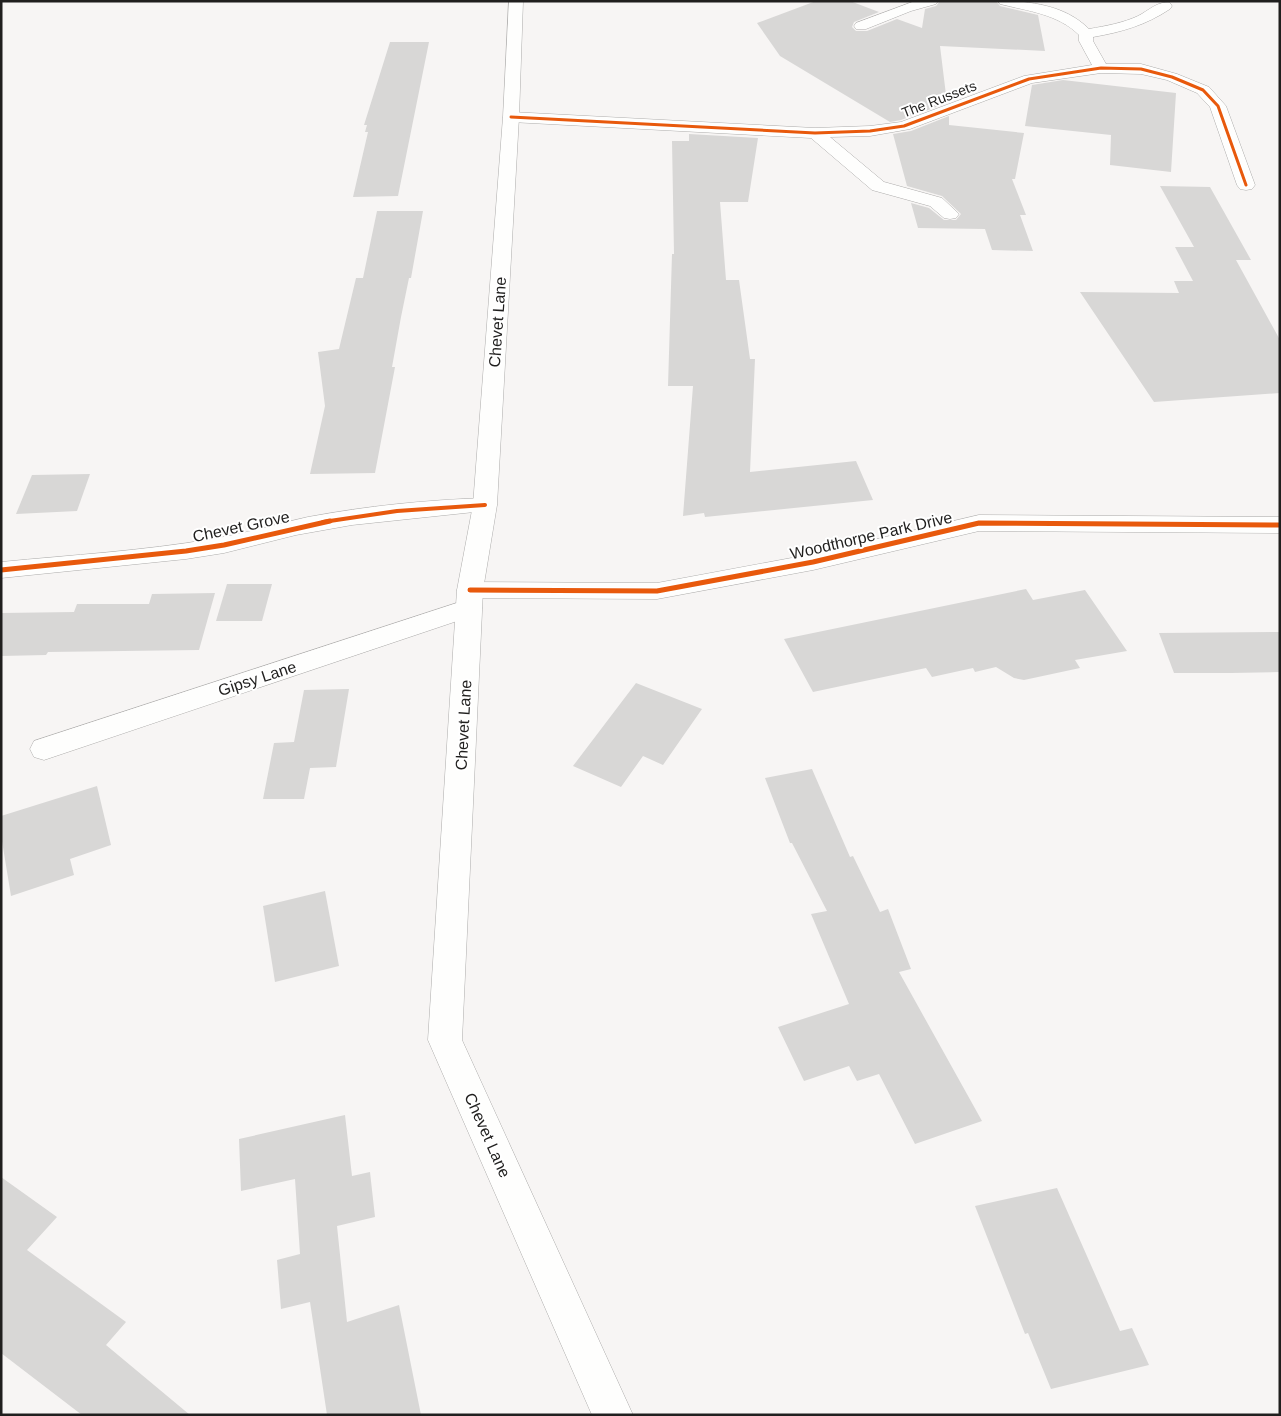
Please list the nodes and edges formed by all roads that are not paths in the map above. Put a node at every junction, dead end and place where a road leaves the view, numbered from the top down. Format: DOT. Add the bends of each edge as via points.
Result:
graph roads {
  1 [pos="516,1"];
  2 [pos="931,1"];
  3 [pos="1004,1"];
  4 [pos="1164,6"];
  5 [pos="861,26"];
  6 [pos="1086,34"];
  7 [pos="1101,68"];
  8 [pos="511,117"];
  9 [pos="815,133"];
  10 [pos="1246,185"];
  11 [pos="942,189"];
  12 [pos="922,197"];
  13 [pos="950,214"];
  14 [pos="486,505"];
  15 [pos="1280,525"];
  16 [pos="1,570"];
  17 [pos="470,599"];
  18 [pos="44,749"];
  19 [pos="613,1415"];
  1 -- 8 [label="street, Chevet Lane"];
  2 -- 5 [label="street"];
  3 -- 6 [label="street" via="1060,16 1079,25"];
  4 -- 6 [label="street" via="1130,26"];
  6 -- 7 [label="street" via="1086,41"];
  7 -- 9 [label="street, The Russets" via="1029,79 904,126"];
  7 -- 10 [label="street, The Russets" via="1141,69 1203,90 1218,106"];
  8 -- 9 [label="street, The Russets"];
  8 -- 14 [label="street, Chevet Lane"];
  9 -- 12 [label="street" via="878,186"];
  11 -- 12 [label="street"];
  12 -- 13 [label="street" via="936,202"];
  14 -- 16 [label="street, Chevet Grove" via="424,507 367,514 276,531 215,547"];
  14 -- 17 [label="street, Chevet Lane"];
  15 -- 17 [label="street, Woodthorpe Park Drive" via="978,523 813,562 657,591"];
  17 -- 18 [label="street, Gipsy Lane"];
  17 -- 19 [label="street, Chevet Lane" via="445,1040"];
}
